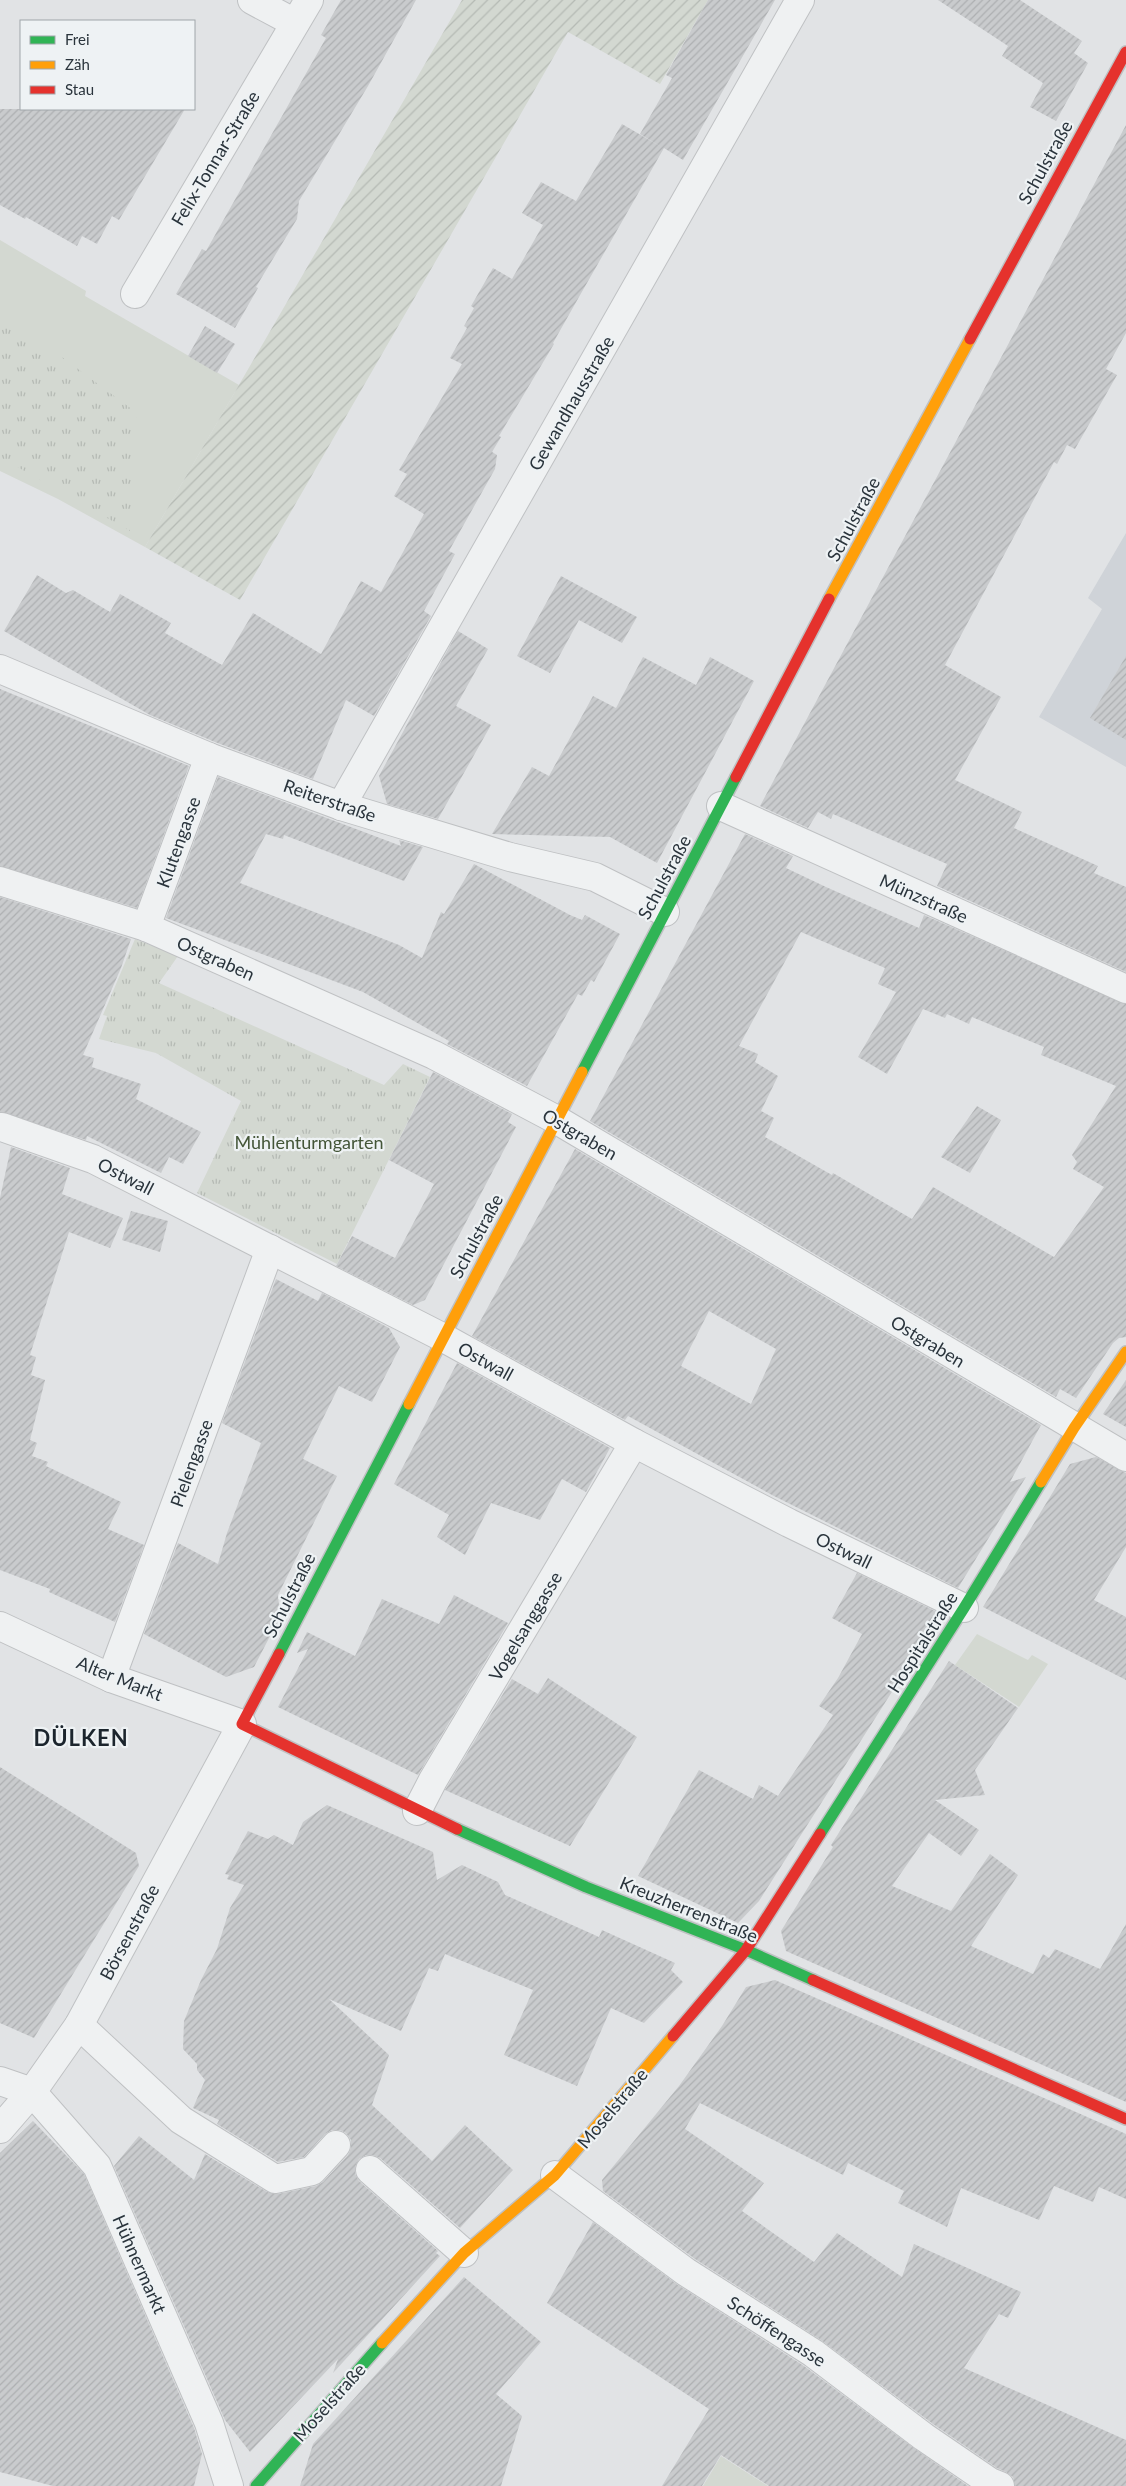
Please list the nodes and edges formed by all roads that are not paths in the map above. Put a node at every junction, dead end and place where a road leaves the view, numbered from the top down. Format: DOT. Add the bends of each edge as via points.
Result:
graph roads {
  1 [pos="252,0"];
  2 [pos="309,0"];
  3 [pos="800,0"];
  4 [pos="295,23"];
  5 [pos="1126,52"];
  6 [pos="135,294"];
  7 [pos="0,669"];
  8 [pos="209,757"];
  9 [pos="341,806"];
  10 [pos="721,806"];
  11 [pos="0,881"];
  12 [pos="665,912"];
  13 [pos="146,927"];
  14 [pos="1126,989"];
  15 [pos="557,1120"];
  16 [pos="1,1129"];
  17 [pos="270,1249"];
  18 [pos="442,1337"];
  19 [pos="1126,1352"];
  20 [pos="1074,1428"];
  21 [pos="634,1443"];
  22 [pos="1126,1457"];
  23 [pos="964,1608"];
  24 [pos="0,1626"];
  25 [pos="111,1678"];
  26 [pos="242,1724"];
  27 [pos="417,1811"];
  28 [pos="746,1950"];
  29 [pos="79,2025"];
  30 [pos="0,2081"];
  31 [pos="32,2092"];
  32 [pos="1126,2119"];
  33 [pos="0,2129"];
  34 [pos="336,2145"];
  35 [pos="370,2170"];
  36 [pos="555,2175"];
  37 [pos="464,2253"];
  38 [pos="229,2486"];
  39 [pos="256,2486"];
  40 [pos="1000,2486"];
  1 -- 4 [label="street"];
  2 -- 4 [label="street, Felix-Tonnar-Straße"];
  3 -- 9 [label="street, Gewandhausstraße"];
  4 -- 6 [label="street, Felix-Tonnar-Straße"];
  5 -- 10 [label="street, Schulstraße"];
  7 -- 8 [label="street, Reiterstraße"];
  8 -- 9 [label="street, Reiterstraße"];
  8 -- 13 [label="street, Klutengasse"];
  9 -- 12 [label="street, Reiterstraße" via="510,857 595,877"];
  10 -- 12 [label="street, Schulstraße"];
  10 -- 14 [label="street, Münzstraße"];
  11 -- 13 [label="street, Ostgraben"];
  12 -- 15 [label="street, Schulstraße"];
  13 -- 15 [label="street, Ostgraben" via="434,1055"];
  15 -- 18 [label="street, Schulstraße"];
  15 -- 20 [label="street, Ostgraben"];
  16 -- 17 [label="street, Ostwall" via="92,1159"];
  17 -- 18 [label="street, Ostwall"];
  17 -- 25 [label="street, Pielengasse"];
  18 -- 21 [label="street, Ostwall"];
  18 -- 26 [label="street, Schulstraße"];
  19 -- 20 [label="street, Hospitalstraße"];
  20 -- 22 [label="street, Ostgraben"];
  20 -- 23 [label="street, Hospitalstraße"];
  21 -- 23 [label="street, Ostwall"];
  21 -- 27 [label="street, Vogelsanggasse"];
  23 -- 28 [label="street, Hospitalstraße"];
  24 -- 25 [label="street, Alter Markt"];
  25 -- 26 [label="street, Alter Markt"];
  26 -- 27 [label="street, Kreuzherrenstraße"];
  26 -- 29 [label="street, Börsenstraße"];
  27 -- 28 [label="street, Kreuzherrenstraße" via="586,1887"];
  28 -- 32 [label="street, Kreuzherrenstraße"];
  28 -- 36 [label="street, Moselstraße"];
  29 -- 31 [label="street, Börsenstraße"];
  29 -- 34 [label="street" via="181,2120 275,2179 312,2170"];
  30 -- 31 [label="street, Hühnermarkt"];
  31 -- 33 [label="street, Börsenstraße"];
  31 -- 38 [label="street, Hühnermarkt" via="97,2166 209,2423"];
  35 -- 37 [label="street"];
  36 -- 37 [label="street, Moselstraße"];
  36 -- 40 [label="street, Schöffengasse" via="686,2272 813,2353 924,2437"];
  37 -- 39 [label="street, Moselstraße"];
}
